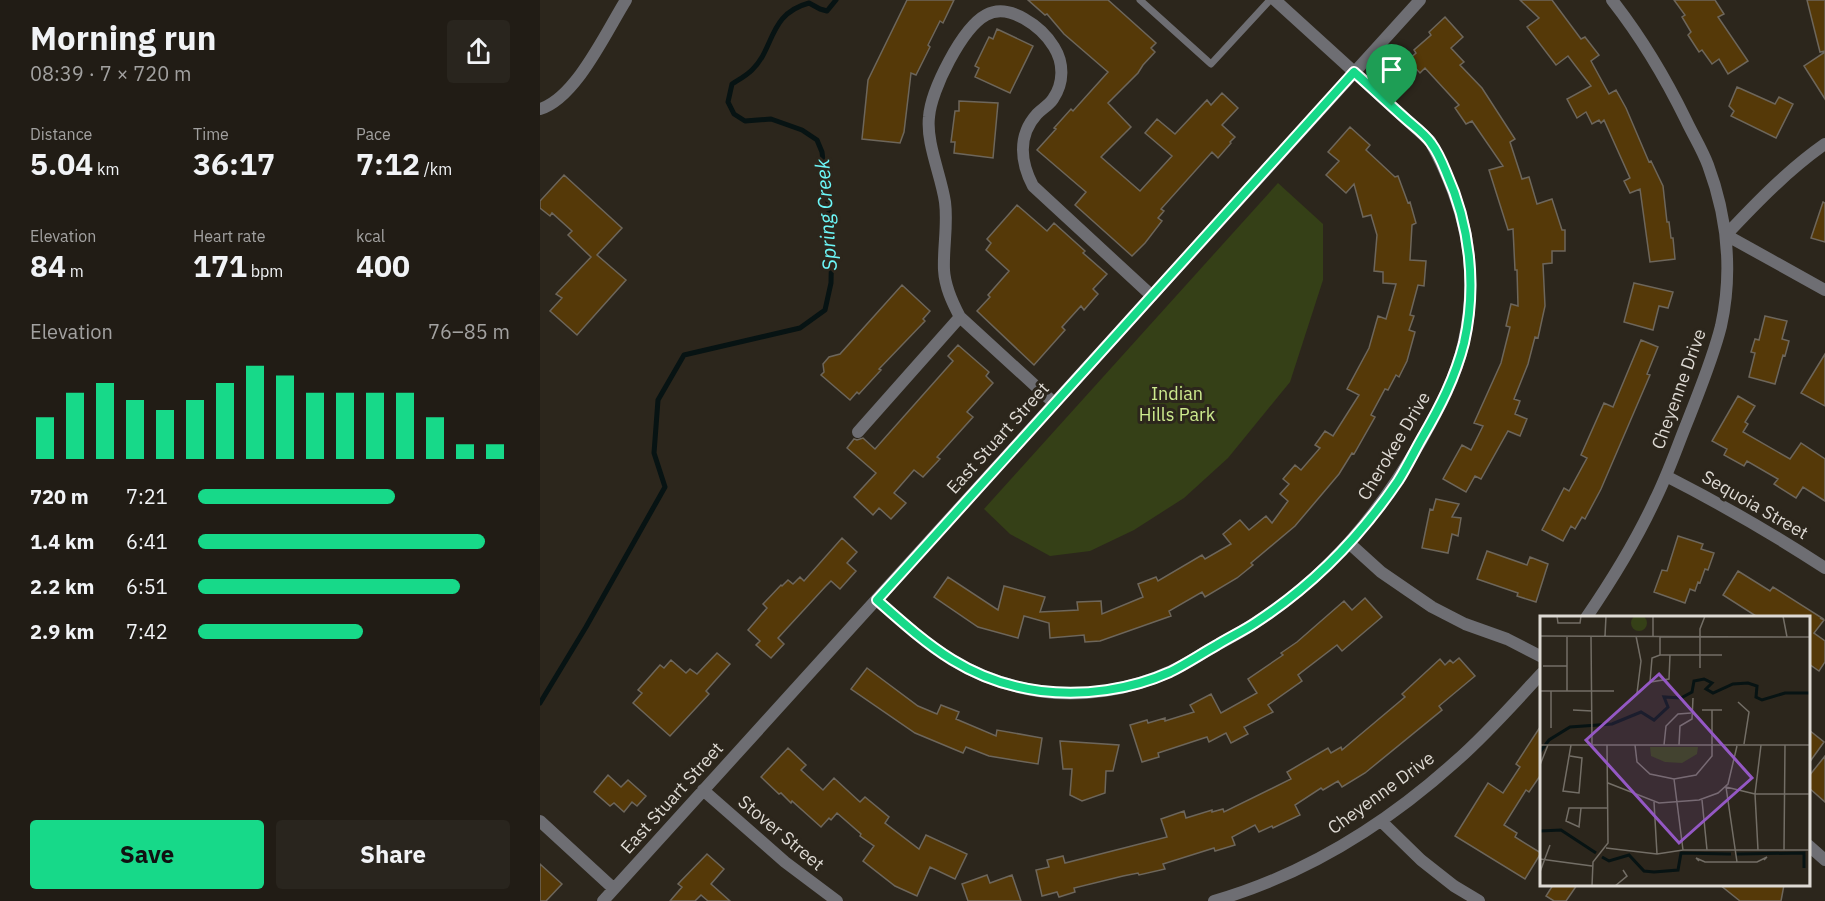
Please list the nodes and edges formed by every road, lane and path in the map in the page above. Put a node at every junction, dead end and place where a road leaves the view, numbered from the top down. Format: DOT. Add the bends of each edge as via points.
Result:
graph roads {
  1 [pos="626,0"];
  2 [pos="998,0"];
  3 [pos="1140,0"];
  4 [pos="1270,0"];
  5 [pos="1275,0"];
  6 [pos="1612,0"];
  7 [pos="1416,2"];
  8 [pos="1005,13"];
  9 [pos="1354,72"];
  10 [pos="541,109"];
  11 [pos="1825,144"];
  12 [pos="1726,235"];
  13 [pos="1825,290"];
  14 [pos="1152,296"];
  15 [pos="960,317"];
  16 [pos="1054,403"];
  17 [pos="858,432"];
  18 [pos="1666,476"];
  19 [pos="1350,543"];
  20 [pos="1825,568"];
  21 [pos="877,600"];
  22 [pos="1587,616"];
  23 [pos="1540,656"];
  24 [pos="1540,675"];
  25 [pos="703,790"];
  26 [pos="540,821"];
  27 [pos="1381,821"];
  28 [pos="1810,846"];
  29 [pos="1825,860"];
  30 [pos="614,889"];
  31 [pos="603,901"];
  32 [pos="837,901"];
  33 [pos="1214,901"];
  34 [pos="1479,901"];
  1 -- 10 [label="street" via="581,75 557,101"];
  2 -- 8 [label="street"];
  3 -- 4 [label="lane" via="1211,64"];
  5 -- 9 [label="street, Cherokee Drive"];
  6 -- 12 [label="street, Cheyenne Drive" via="1659,66 1688,123 1719,198"];
  7 -- 9 [label="street, East Stuart Street"];
  8 -- 14 [label="street" via="1034,24 1054,46 1062,69 1053,99 1027,129 1022,157 1026,172 1038,192"];
  8 -- 15 [label="street" via="988,14 968,31 938,85 929,118 945,201 946,285"];
  9 -- 14 [label="street, East Stuart Street"];
  9 -- 19 [label="street, Cherokee Drive" via="1430,141 1458,201 1470,271 1464,341 1445,399 1400,478"];
  11 -- 12 [label="street" via="1767,192"];
  12 -- 13 [label="street"];
  12 -- 18 [label="street, Cheyenne Drive" via="1727,287 1721,324"];
  14 -- 16 [label="street, East Stuart Street"];
  15 -- 16 [label="street"];
  15 -- 17 [label="street"];
  16 -- 21 [label="street, East Stuart Street"];
  18 -- 20 [label="street, Sequoia Street"];
  18 -- 22 [label="street, Cheyenne Drive" via="1638,535"];
  19 -- 21 [label="street, Cherokee Drive" via="1290,598 1195,659 1146,681 1085,693 1039,691 979,675 922,640"];
  19 -- 23 [label="street" via="1381,572 1432,607"];
  21 -- 25 [label="street, East Stuart Street"];
  24 -- 27 [label="street, Cheyenne Drive" via="1457,761"];
  25 -- 30 [label="street, East Stuart Street"];
  25 -- 32 [label="street, Stover Street" via="785,862"];
  26 -- 30 [label="street"];
  27 -- 33 [label="street, Cheyenne Drive" via="1319,858"];
  27 -- 34 [label="street" via="1420,860"];
  28 -- 29 [label="street"];
  30 -- 31 [label="street, East Stuart Street"];
}
